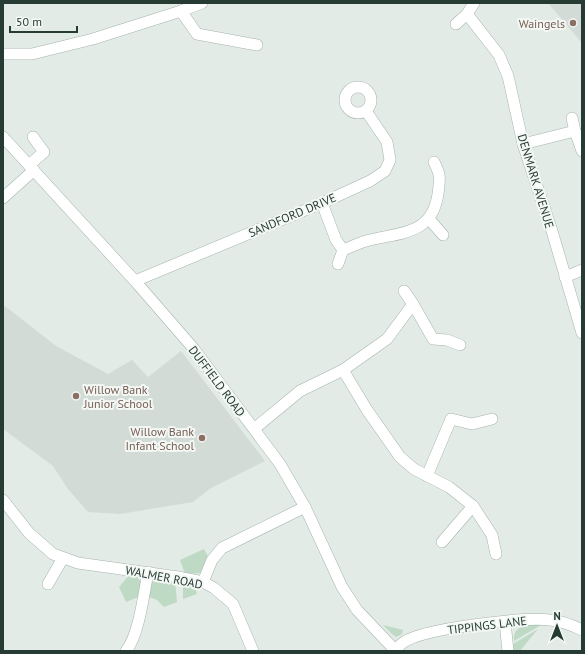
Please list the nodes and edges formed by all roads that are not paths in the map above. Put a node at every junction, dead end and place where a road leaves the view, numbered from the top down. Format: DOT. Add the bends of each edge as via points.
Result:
graph roads {
  1 [pos="202,3"];
  2 [pos="474,3"];
  3 [pos="182,11"];
  4 [pos="467,14"];
  5 [pos="456,24"];
  6 [pos="257,45"];
  7 [pos="3,54"];
  8 [pos="366,111"];
  9 [pos="572,118"];
  10 [pos="575,131"];
  11 [pos="3,137"];
  12 [pos="33,137"];
  13 [pos="523,144"];
  14 [pos="582,151"];
  15 [pos="434,162"];
  16 [pos="31,168"];
  17 [pos="3,198"];
  18 [pos="322,203"];
  19 [pos="429,219"];
  20 [pos="442,235"];
  21 [pos="344,250"];
  22 [pos="338,264"];
  23 [pos="582,270"];
  24 [pos="565,277"];
  25 [pos="135,281"];
  26 [pos="404,291"];
  27 [pos="413,304"];
  28 [pos="582,333"];
  29 [pos="460,345"];
  30 [pos="343,370"];
  31 [pos="492,419"];
  32 [pos="254,429"];
  33 [pos="427,476"];
  34 [pos="3,500"];
  35 [pos="473,506"];
  36 [pos="305,507"];
  37 [pos="442,542"];
  38 [pos="496,554"];
  39 [pos="63,558"];
  40 [pos="148,572"];
  41 [pos="204,582"];
  42 [pos="48,584"];
  43 [pos="505,622"];
  44 [pos="582,630"];
  45 [pos="395,650"];
  46 [pos="126,651"];
  47 [pos="253,651"];
  48 [pos="508,651"];
  1 -- 3 [label="street"];
  2 -- 4 [label="street"];
  3 -- 6 [label="street" via="197,34"];
  3 -- 7 [label="street" via="93,39 32,54"];
  4 -- 5 [label="street"];
  4 -- 13 [label="street, DENMARK AVENUE" via="499,55 508,76"];
  8 -- 18 [label="street, SANDFORD DRIVE" via="387,142 390,160 385,171 370,181"];
  9 -- 10 [label="street"];
  10 -- 13 [label="street"];
  10 -- 14 [label="street"];
  11 -- 16 [label="street, DUFFIELD ROAD"];
  12 -- 16 [label="street" via="44,152"];
  13 -- 24 [label="street, DENMARK AVENUE"];
  15 -- 19 [label="street" via="440,175 434,211"];
  16 -- 17 [label="street"];
  16 -- 25 [label="street, DUFFIELD ROAD"];
  18 -- 21 [label="street" via="336,240"];
  18 -- 25 [label="street, SANDFORD DRIVE"];
  19 -- 20 [label="street"];
  19 -- 21 [label="street" via="415,229 397,236 366,241"];
  21 -- 22 [label="street"];
  23 -- 24 [label="street"];
  24 -- 28 [label="street, DENMARK AVENUE"];
  25 -- 32 [label="street, DUFFIELD ROAD" via="194,349"];
  26 -- 27 [label="street"];
  27 -- 29 [label="street" via="433,339 447,340"];
  27 -- 30 [label="street" via="387,339"];
  30 -- 32 [label="street" via="300,391"];
  30 -- 33 [label="street" via="400,457"];
  31 -- 33 [label="street" via="472,424 446,417"];
  32 -- 36 [label="street, DUFFIELD ROAD" via="280,464"];
  33 -- 35 [label="street" via="449,487"];
  34 -- 39 [label="street, WALMER ROAD" via="29,533 53,554"];
  35 -- 37 [label="street"];
  35 -- 38 [label="street" via="492,535"];
  36 -- 41 [label="street" via="222,548 212,560"];
  36 -- 45 [label="street, DUFFIELD ROAD" via="342,586 357,610"];
  39 -- 40 [label="street, WALMER ROAD" via="78,563"];
  39 -- 42 [label="street"];
  40 -- 41 [label="street, WALMER ROAD"];
  40 -- 46 [label="street" via="131,645"];
  41 -- 47 [label="street, WALMER ROAD" via="233,604"];
  43 -- 44 [label="street, TIPPINGS LANE" via="550,620"];
  43 -- 45 [label="street, TIPPINGS LANE" via="424,635 405,641"];
  43 -- 48 [label="street"];
}
